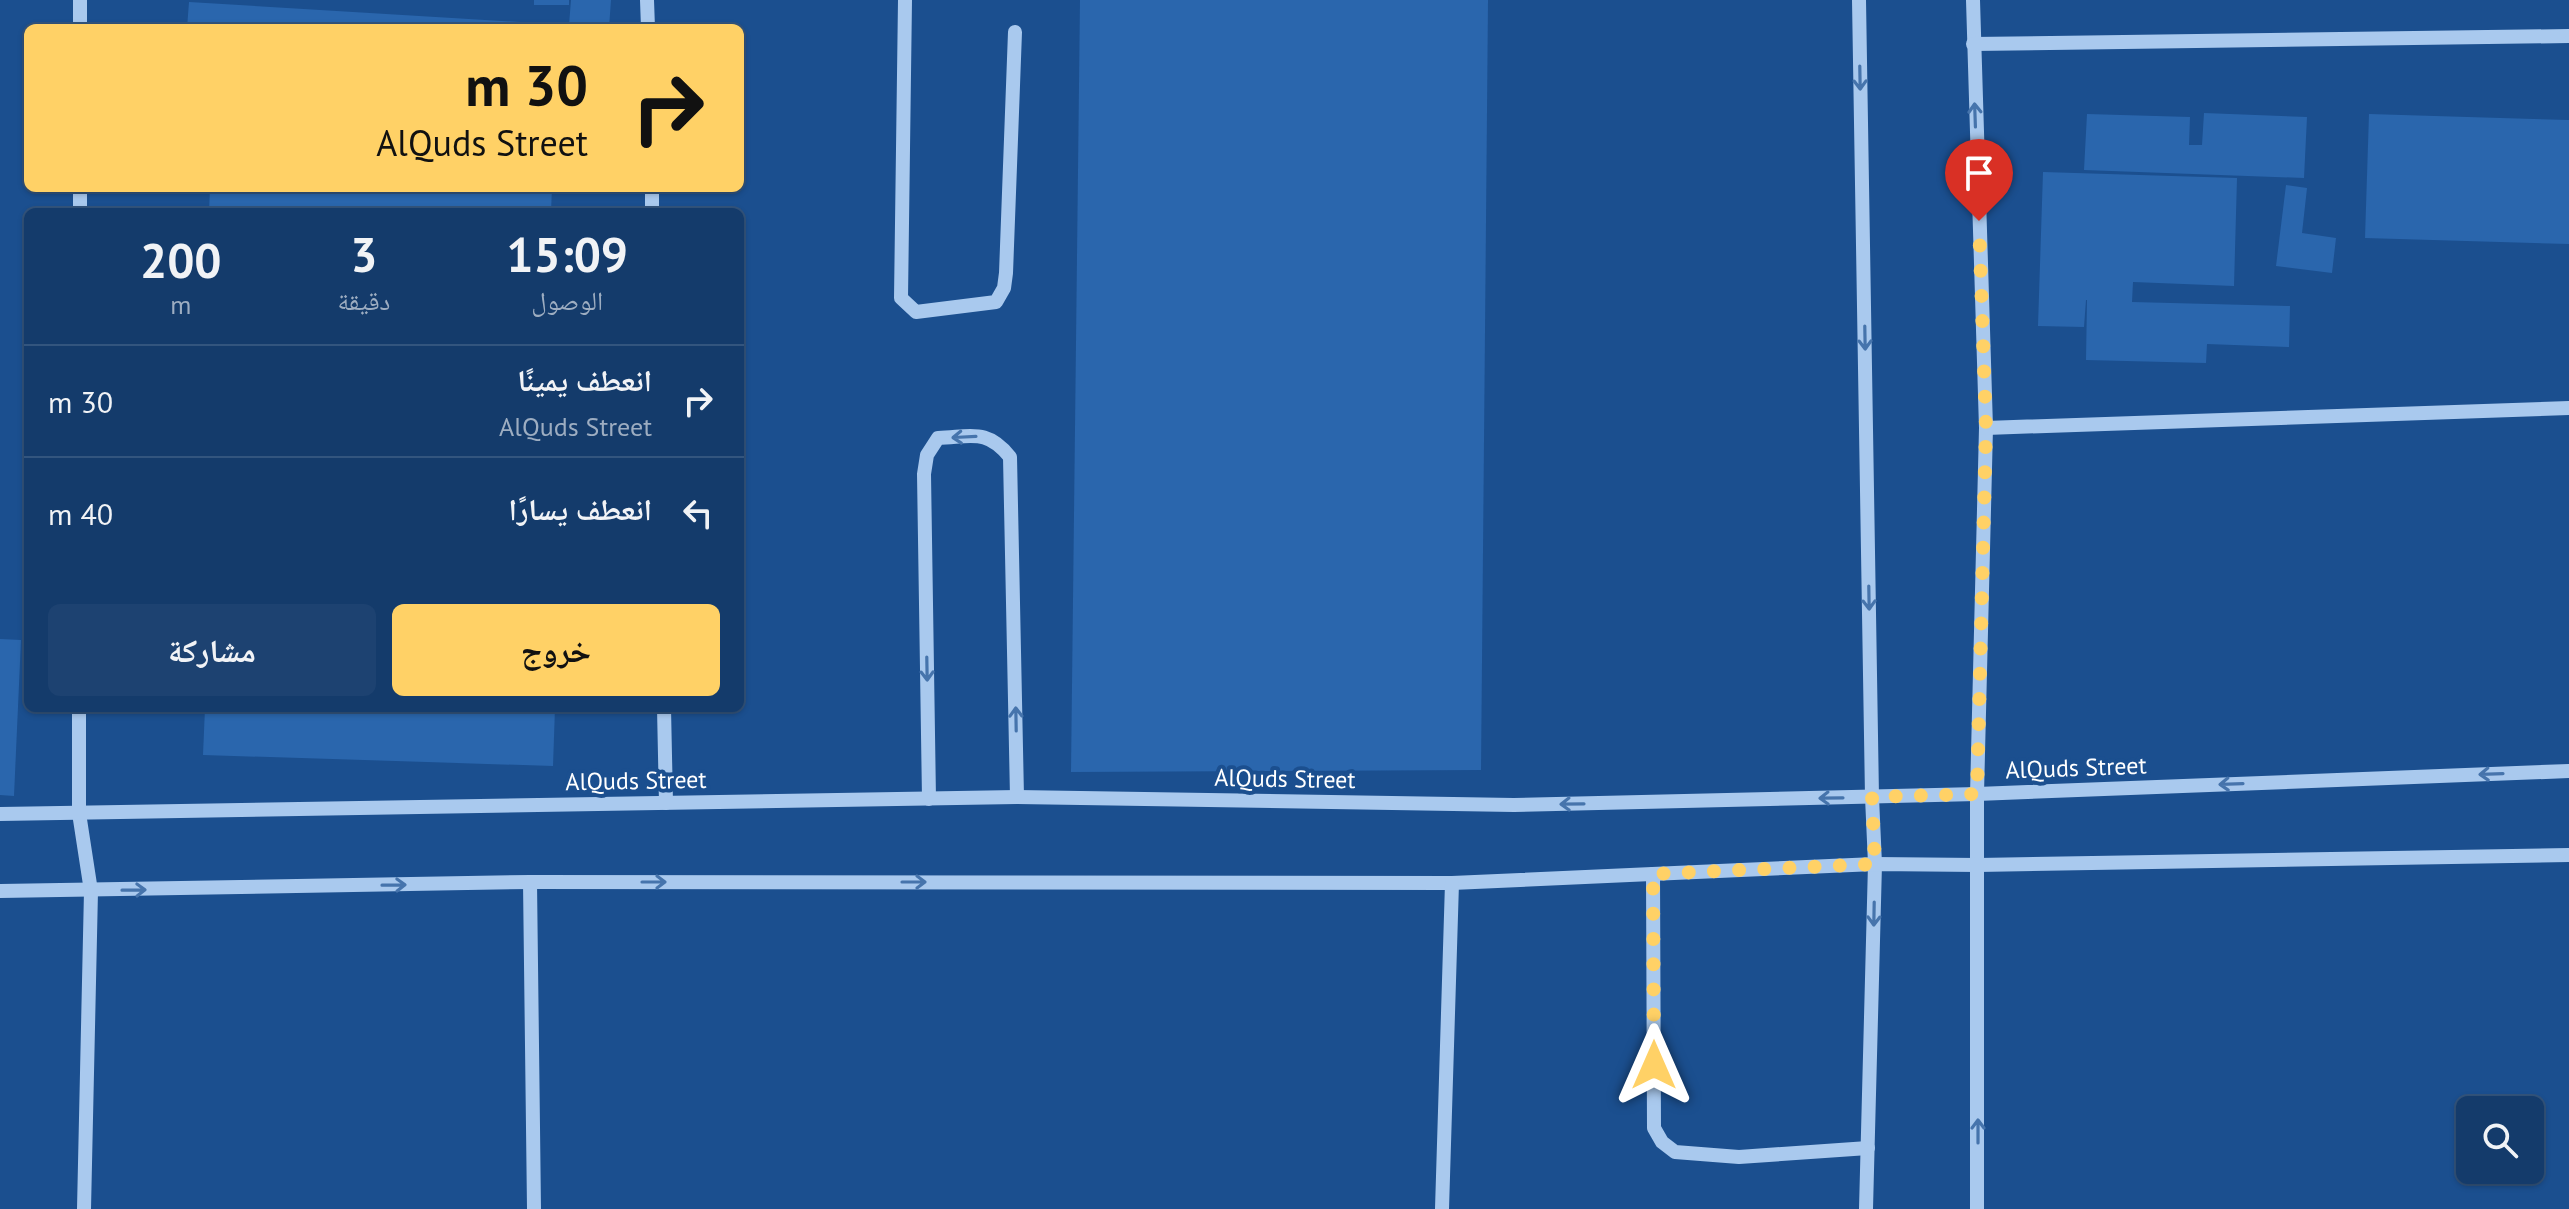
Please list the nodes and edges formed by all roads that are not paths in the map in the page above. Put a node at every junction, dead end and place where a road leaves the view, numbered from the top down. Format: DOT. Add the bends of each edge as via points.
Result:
graph roads {
  1 [pos="80,0"];
  2 [pos="647,0"];
  3 [pos="905,0"];
  4 [pos="1859,0"];
  5 [pos="1973,0"];
  6 [pos="80,24"];
  7 [pos="648,24"];
  8 [pos="1015,32"];
  9 [pos="2569,36"];
  10 [pos="1973,44"];
  11 [pos="2569,408"];
  12 [pos="1986,428"];
  13 [pos="79,712"];
  14 [pos="664,712"];
  15 [pos="2569,771"];
  16 [pos="1977,794"];
  17 [pos="1017,797"];
  18 [pos="1872,797"];
  19 [pos="929,799"];
  20 [pos="666,803"];
  21 [pos="79,813"];
  22 [pos="0,814"];
  23 [pos="2569,855"];
  24 [pos="1875,864"];
  25 [pos="1978,865"];
  26 [pos="1653,874"];
  27 [pos="530,882"];
  28 [pos="1452,883"];
  29 [pos="0,891"];
  30 [pos="91,891"];
  31 [pos="1868,1148"];
  32 [pos="84,1209"];
  33 [pos="534,1209"];
  34 [pos="1442,1209"];
  35 [pos="1866,1209"];
  36 [pos="1977,1209"];
  1 -- 6 [label="street"];
  2 -- 7 [label="street"];
  3 -- 8 [label="street" via="901,298 916,312 996,302 1004,288"];
  4 -- 18 [label="street, one-way"];
  5 -- 10 [label="street"];
  9 -- 10 [label="street"];
  12 -- 10 [label="street, one-way"];
  11 -- 12 [label="street"];
  12 -- 16 [label="street"];
  13 -- 21 [label="street"];
  14 -- 20 [label="street"];
  15 -- 16 [label="street, AlQuds Street, one-way"];
  16 -- 18 [label="street, AlQuds Street"];
  16 -- 25 [label="street"];
  18 -- 17 [label="street, AlQuds Street, one-way" via="1514,805"];
  17 -- 19 [label="street, AlQuds Street"];
  17 -- 19 [label="street, one-way" via="1010,457 998,442 982,436 938,438 927,455 924,474"];
  18 -- 24 [label="street"];
  19 -- 20 [label="street, AlQuds Street"];
  20 -- 21 [label="street, AlQuds Street"];
  21 -- 22 [label="street, AlQuds Street"];
  21 -- 30 [label="street"];
  23 -- 25 [label="street"];
  24 -- 25 [label="street"];
  24 -- 26 [label="street"];
  24 -- 31 [label="street, one-way"];
  36 -- 25 [label="street, one-way"];
  26 -- 28 [label="street"];
  26 -- 31 [label="street" via="1654,1128 1662,1142 1675,1152 1739,1157"];
  27 -- 28 [label="street, one-way"];
  30 -- 27 [label="street, one-way"];
  27 -- 33 [label="street"];
  28 -- 34 [label="street"];
  29 -- 30 [label="street"];
  30 -- 32 [label="street"];
  31 -- 35 [label="street"];
}
